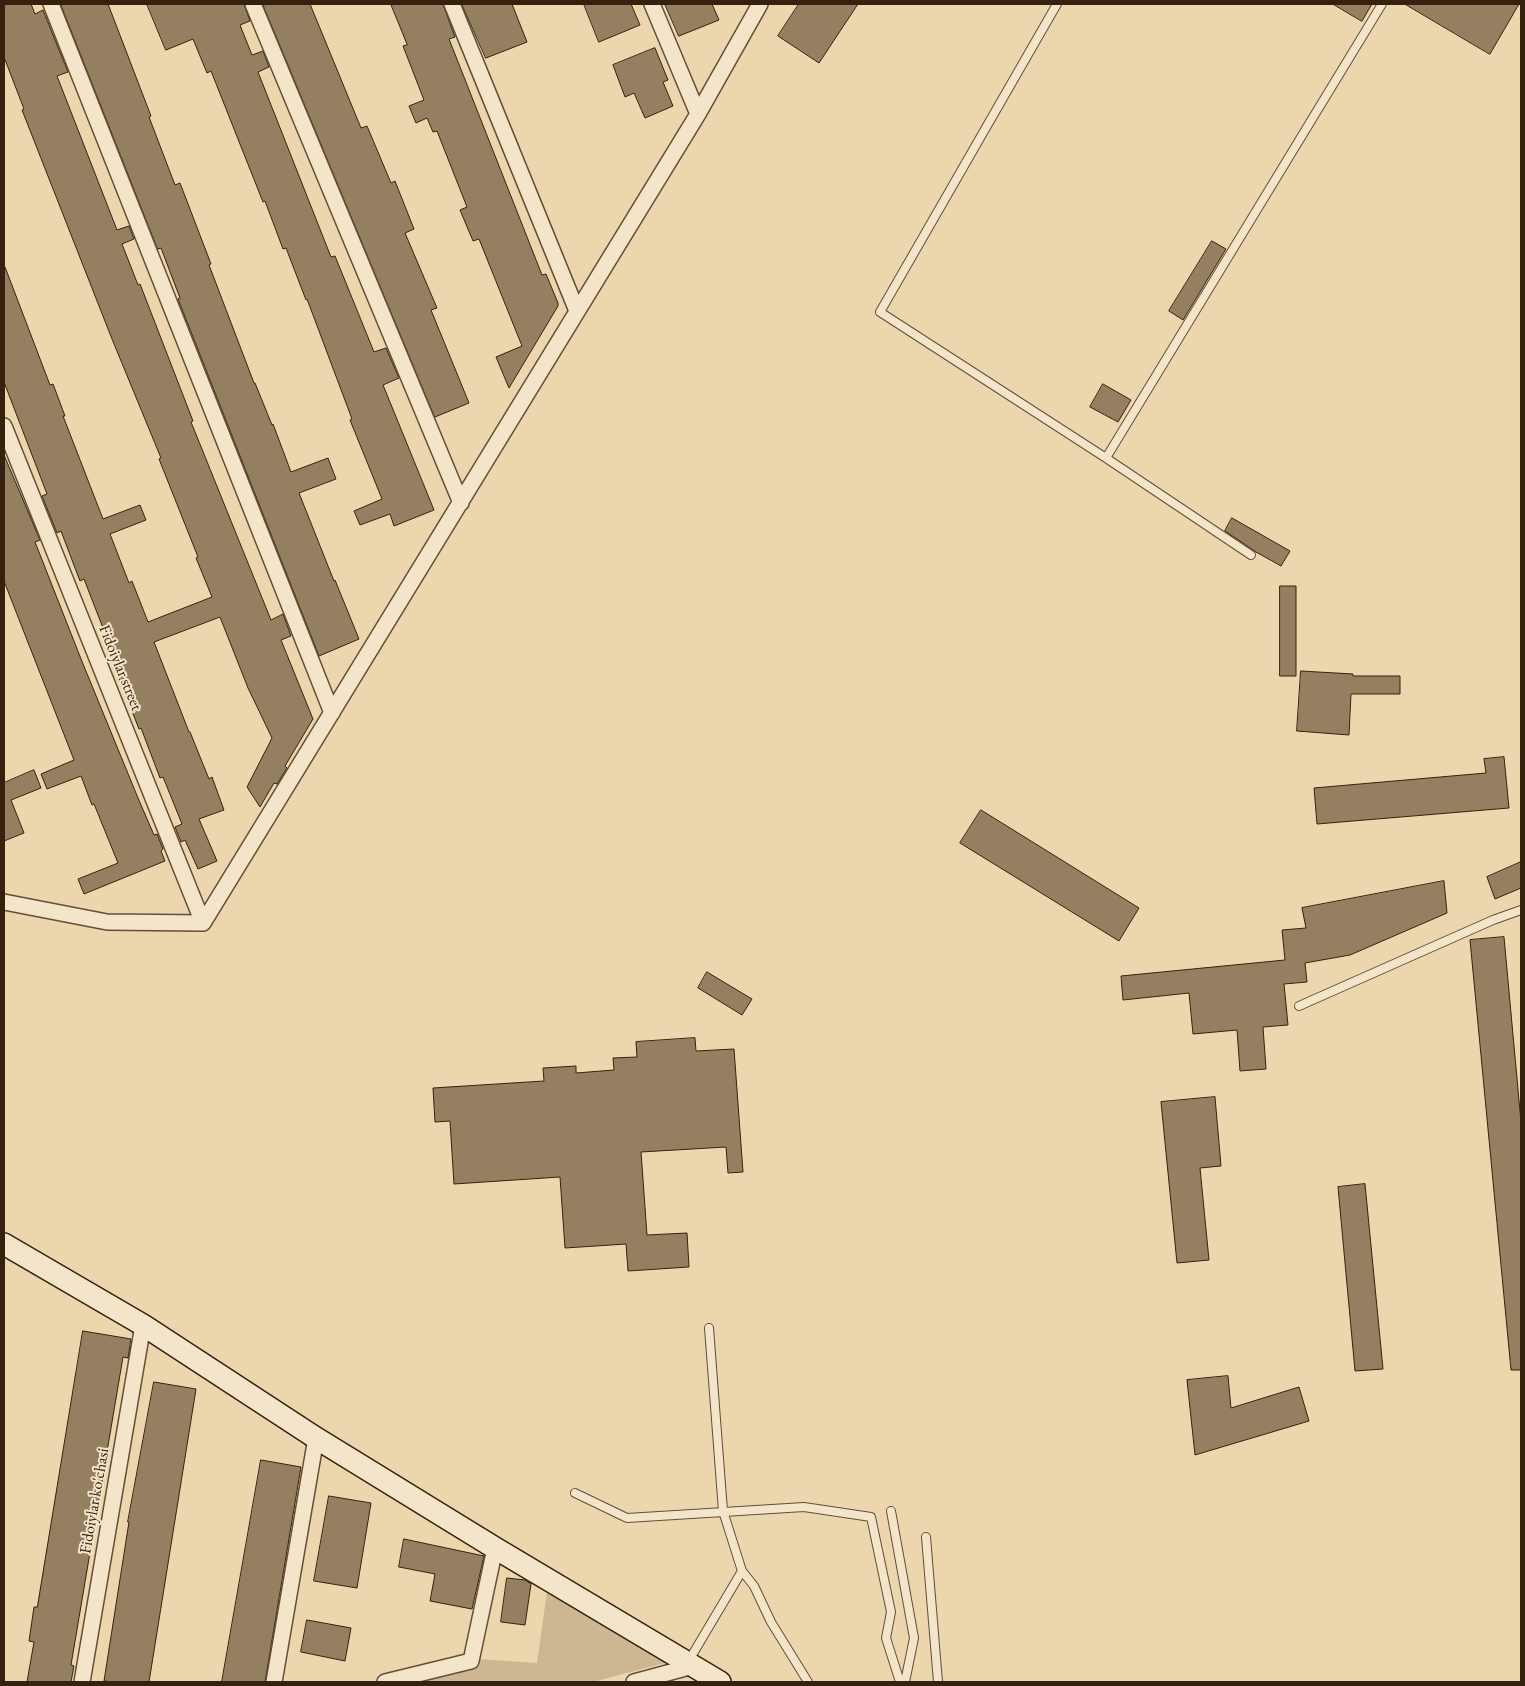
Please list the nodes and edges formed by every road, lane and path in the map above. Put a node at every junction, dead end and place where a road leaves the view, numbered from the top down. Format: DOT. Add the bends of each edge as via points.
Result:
graph roads {
  1 [pos="51,4"];
  2 [pos="253,4"];
  3 [pos="452,4"];
  4 [pos="652,4"];
  5 [pos="760,4"];
  6 [pos="1057,4"];
  7 [pos="1382,4"];
  8 [pos="698,114"];
  9 [pos="577,311"];
  10 [pos="4,426"];
  11 [pos="1106,458"];
  12 [pos="461,503"];
  13 [pos="1251,555"];
  14 [pos="332,713"];
  15 [pos="4,902"];
  16 [pos="1521,910"];
  17 [pos="203,923"];
  18 [pos="1299,1006"];
  19 [pos="4,1244"];
  20 [pos="143,1325"];
  21 [pos="709,1328"];
  22 [pos="316,1438"];
  23 [pos="575,1493"];
  24 [pos="891,1511"];
  25 [pos="723,1512"];
  26 [pos="926,1537"];
  27 [pos="495,1548"];
  28 [pos="742,1571"];
  29 [pos="690,1664"];
  30 [pos="82,1682"];
  31 [pos="274,1682"];
  32 [pos="385,1682"];
  33 [pos="634,1682"];
  34 [pos="720,1682"];
  35 [pos="808,1682"];
  36 [pos="900,1682"];
  37 [pos="906,1682"];
  38 [pos="938,1682"];
  1 -- 14 [label="street"];
  2 -- 12 [label="street"];
  3 -- 9 [label="street"];
  4 -- 8 [label="street"];
  5 -- 8 [label="street"];
  6 -- 11 [label="lane" via="880,312"];
  7 -- 11 [label="lane"];
  8 -- 9 [label="street"];
  9 -- 12 [label="street"];
  10 -- 17 [label="street, Fidoiylar street"];
  11 -- 13 [label="lane"];
  12 -- 14 [label="street"];
  14 -- 17 [label="street"];
  15 -- 17 [label="street" via="106,922"];
  16 -- 18 [label="lane"];
  19 -- 20 [label="street"];
  20 -- 22 [label="street"];
  20 -- 30 [label="street, Fidoiylar ko'chasi"];
  21 -- 25 [label="lane"];
  22 -- 27 [label="street"];
  22 -- 31 [label="street"];
  23 -- 25 [label="lane" via="627,1518"];
  24 -- 37 [label="lane" via="914,1638"];
  25 -- 28 [label="lane"];
  25 -- 36 [label="lane" via="804,1506 871,1517 890,1612 886,1638"];
  26 -- 38 [label="lane"];
  27 -- 29 [label="street"];
  27 -- 32 [label="street" via="471,1662"];
  28 -- 29 [label="lane"];
  28 -- 35 [label="lane" via="754,1586 771,1622"];
  29 -- 33 [label="street"];
  29 -- 34 [label="street"];
}
